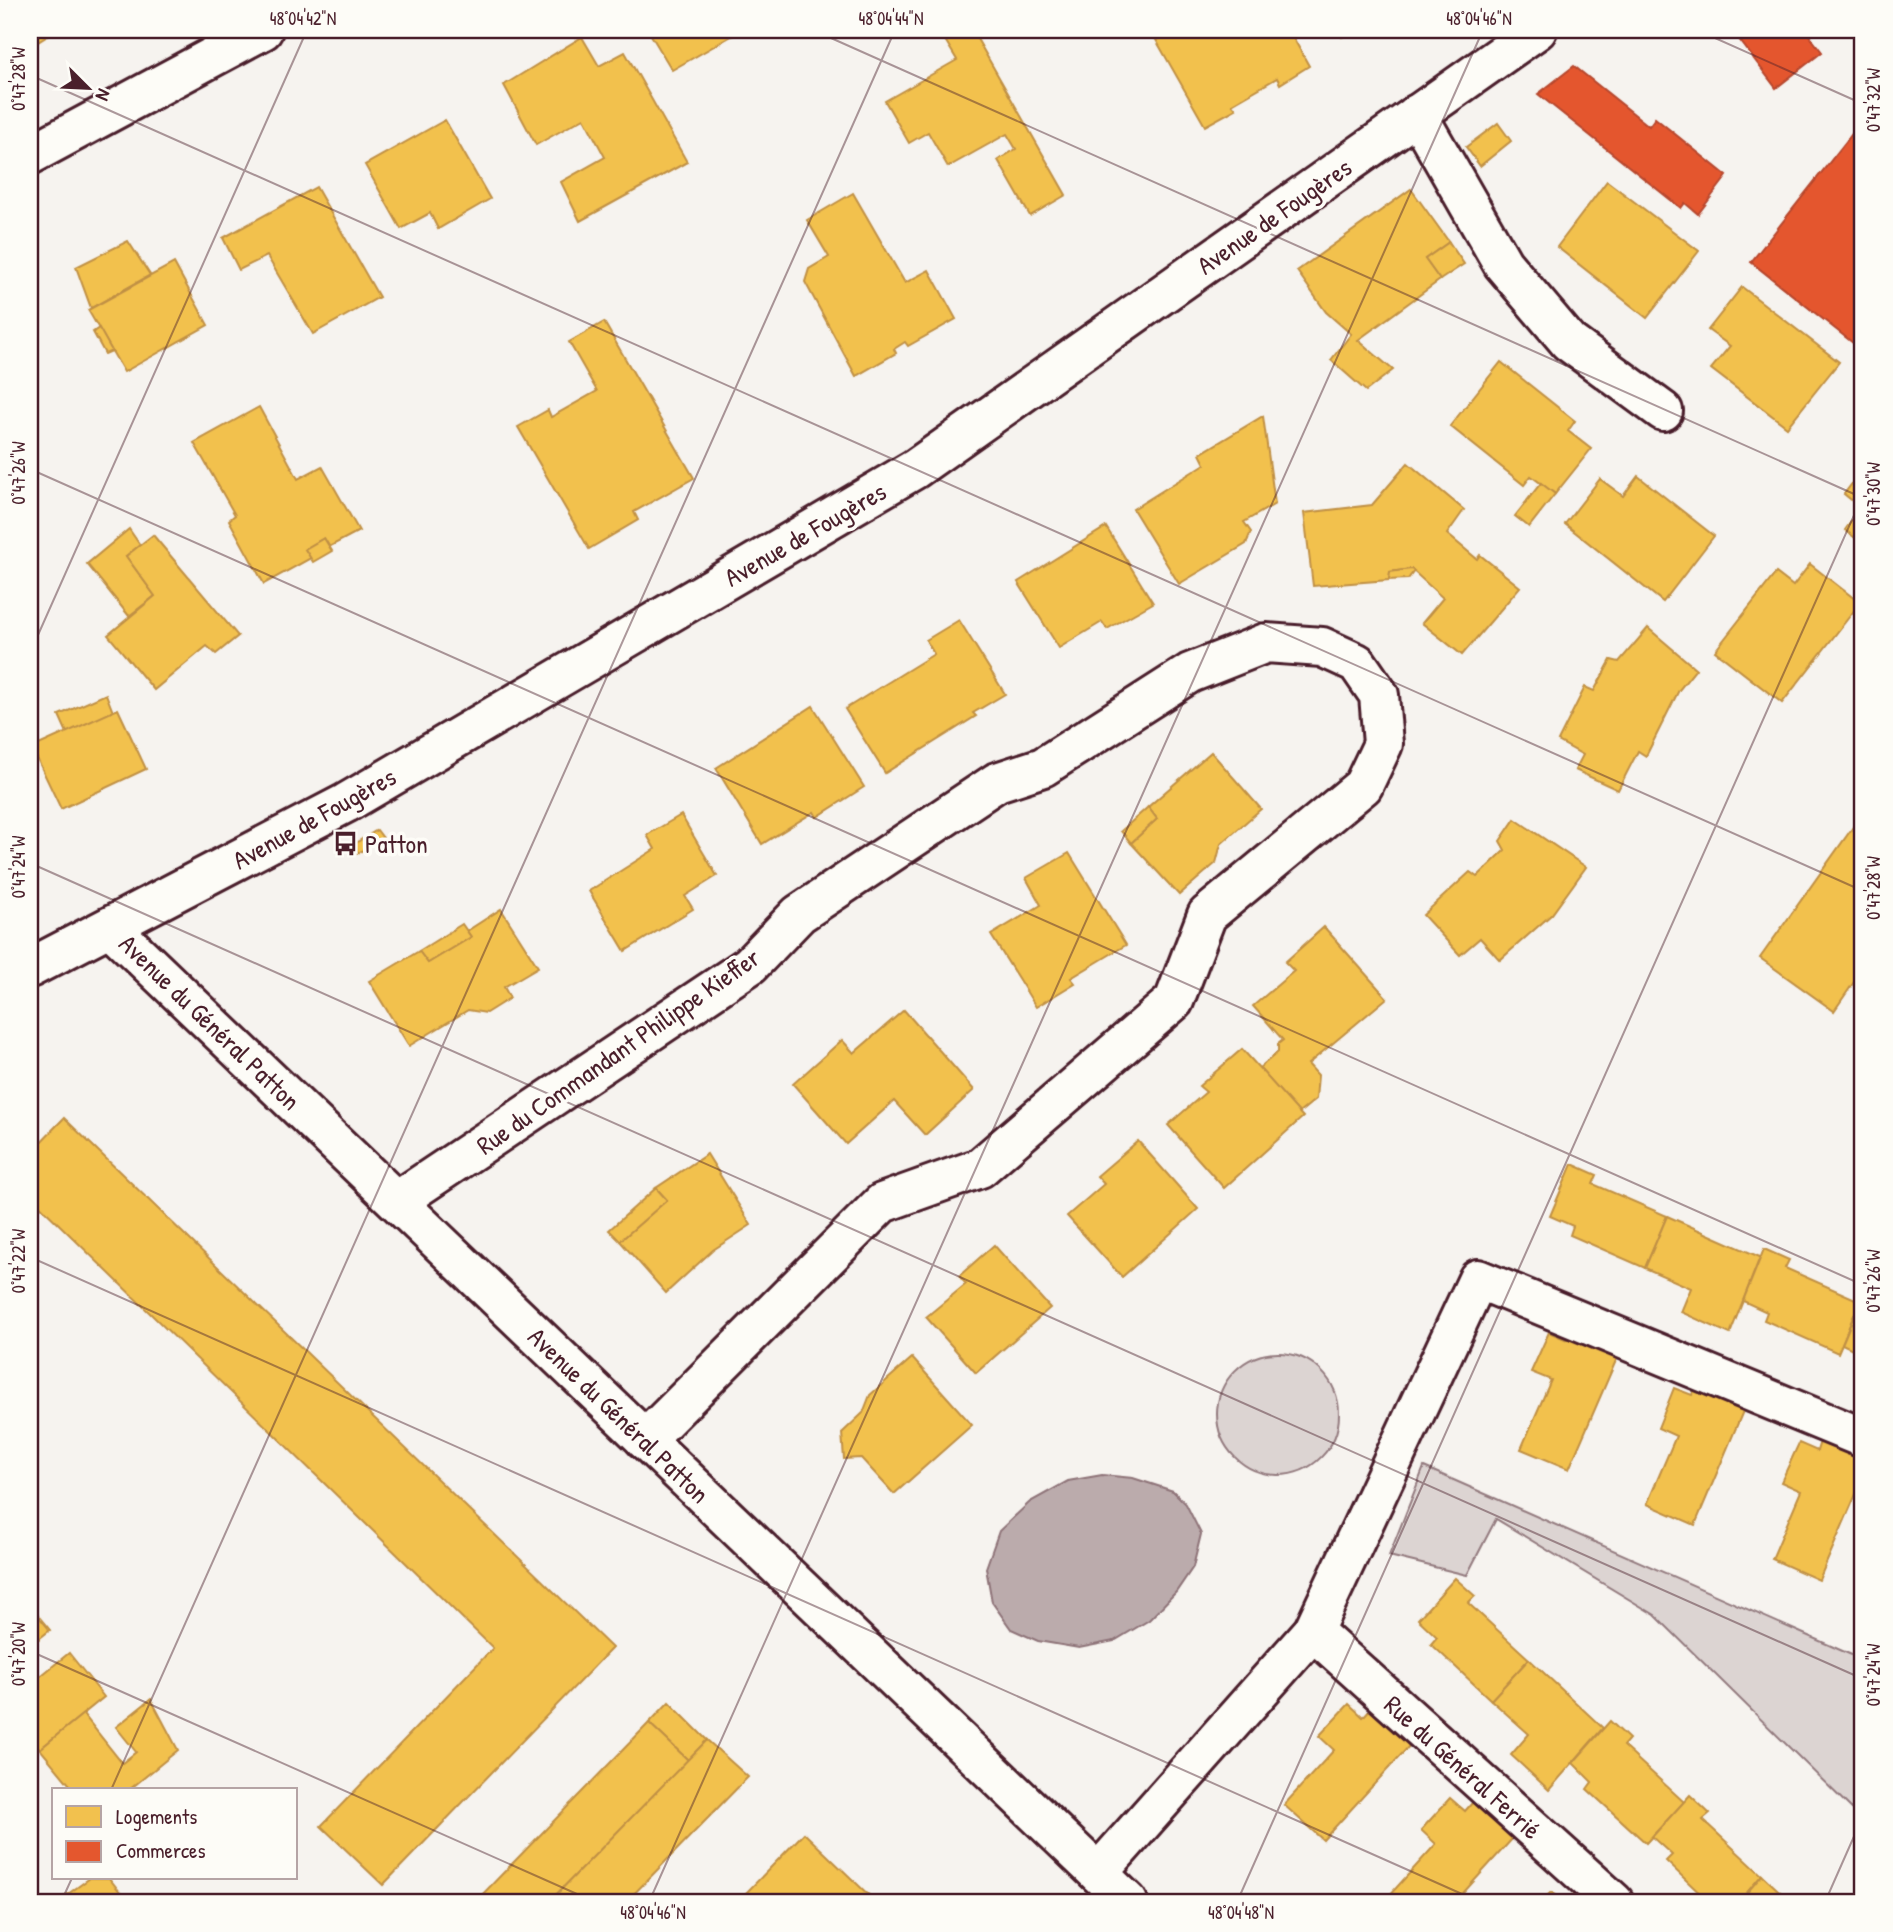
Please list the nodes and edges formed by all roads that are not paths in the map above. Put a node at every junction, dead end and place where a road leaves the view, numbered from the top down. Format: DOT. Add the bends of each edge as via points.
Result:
graph roads {
  1 [pos="263,30"];
  2 [pos="1537,30"];
  3 [pos="1417,114"];
  4 [pos="30,155"];
  5 [pos="1662,411"];
  6 [pos="110,927"];
  7 [pos="30,968"];
  8 [pos="397,1201"];
  9 [pos="1863,1438"];
  10 [pos="645,1440"];
  11 [pos="1313,1631"];
  12 [pos="1098,1873"];
  13 [pos="1128,1902"];
  14 [pos="1614,1902"];
  1 -- 4 [label="street"];
  2 -- 3 [label="street, Avenue de Fougères"];
  3 -- 5 [label="street" via="1503,264 1569,342"];
  3 -- 6 [label="street, Avenue de Fougères" via="915,469 346,803"];
  6 -- 7 [label="street, Avenue de Fougères"];
  6 -- 8 [label="street, Avenue du Général Patton"];
  8 -- 10 [label="street, Avenue du Général Patton"];
  8 -- 10 [label="street, Rue du Commandant Philippe Kieffer" via="750,965 799,914 997,782 1043,767 1189,673 1266,643 1322,647 1357,663 1379,695 1383,744 1363,786 1207,915 1174,1001 980,1168 882,1203"];
  9 -- 11 [label="street" via="1478,1279"];
  10 -- 12 [label="street, Avenue du Général Patton"];
  11 -- 12 [label="street"];
  11 -- 14 [label="street, Rue du Général Ferrié"];
  12 -- 13 [label="street, Avenue du Général Patton"];
}
